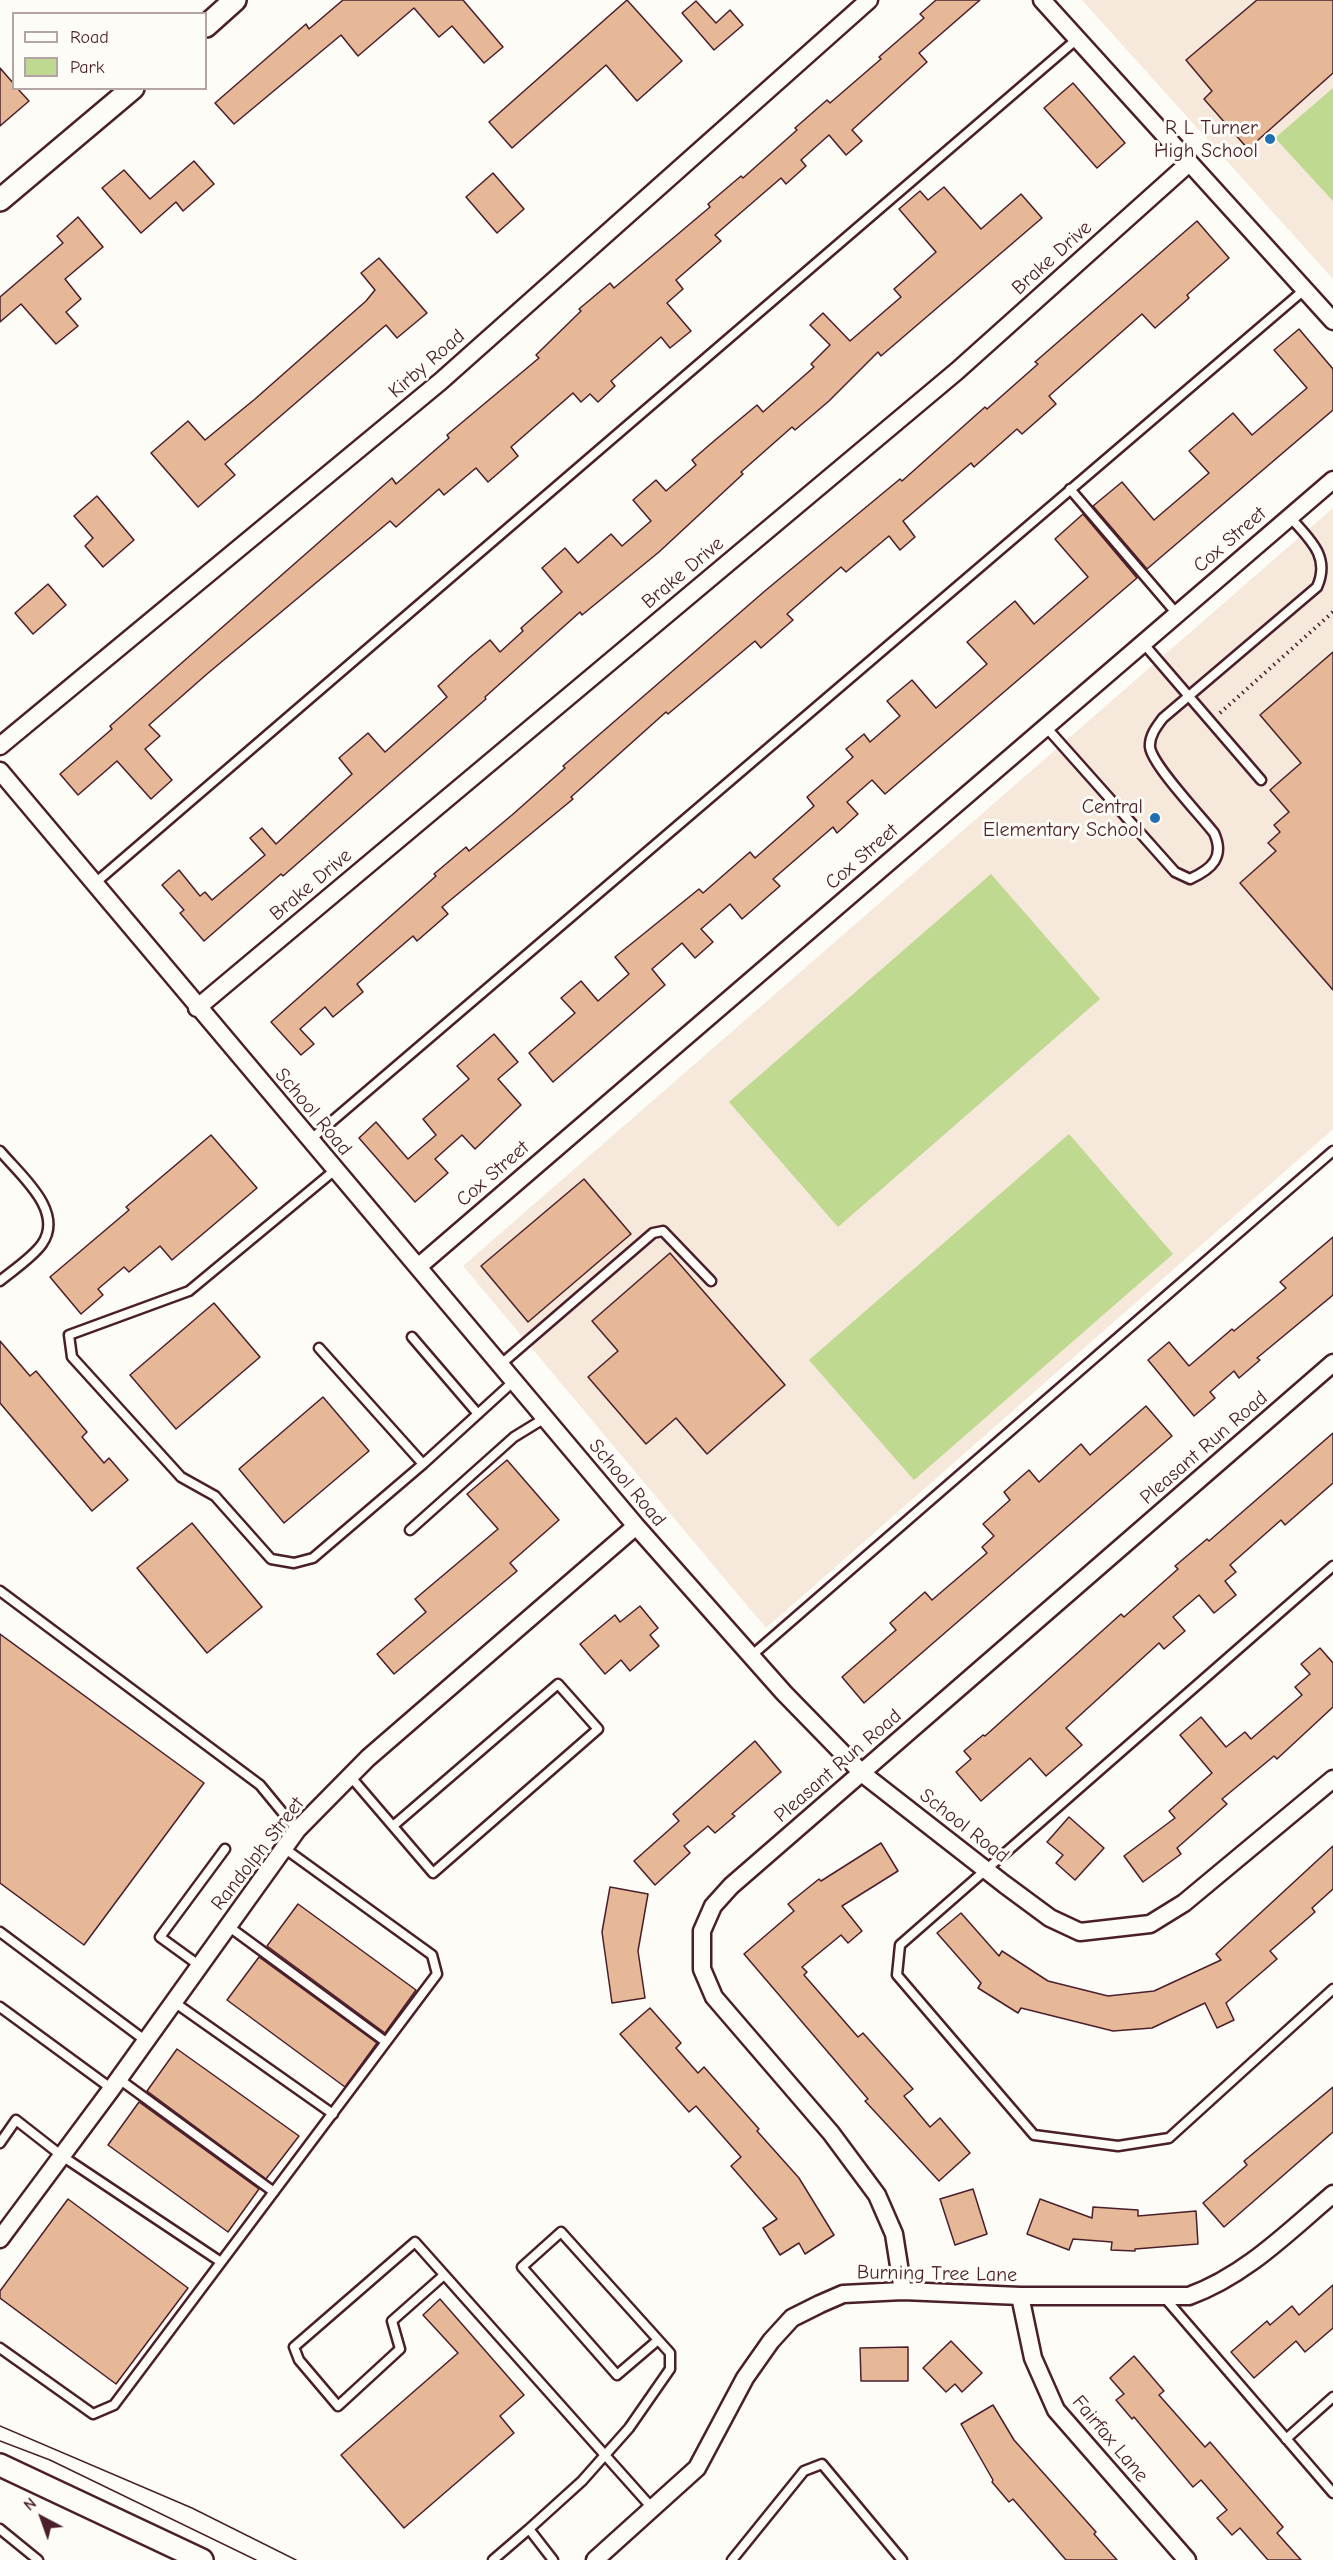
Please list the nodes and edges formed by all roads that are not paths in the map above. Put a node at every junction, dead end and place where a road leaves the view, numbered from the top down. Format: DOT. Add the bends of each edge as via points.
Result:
graph roads {
  1 [pos="235,0"];
  2 [pos="869,0"];
  3 [pos="1042,0"];
  4 [pos="207,25"];
  5 [pos="1077,39"];
  6 [pos="131,90"];
  7 [pos="1189,163"];
  8 [pos="0,200"];
  9 [pos="1304,290"];
  10 [pos="1333,321"];
  11 [pos="1333,480"];
  12 [pos="1070,489"];
  13 [pos="1290,517"];
  14 [pos="1177,614"];
  15 [pos="1143,643"];
  16 [pos="1188,696"];
  17 [pos="1046,726"];
  18 [pos="0,746"];
  19 [pos="0,771"];
  20 [pos="1261,780"];
  21 [pos="94,884"];
  22 [pos="197,1008"];
  23 [pos="310,1140"];
  24 [pos="0,1151"];
  25 [pos="1333,1151"];
  26 [pos="335,1170"];
  27 [pos="418,1267"];
  28 [pos="0,1281"];
  29 [pos="711,1281"];
  30 [pos="412,1337"];
  31 [pos="319,1348"];
  32 [pos="1333,1363"];
  33 [pos="500,1365"];
  34 [pos="514,1381"];
  35 [pos="478,1414"];
  36 [pos="545,1418"];
  37 [pos="423,1464"];
  38 [pos="636,1526"];
  39 [pos="410,1530"];
  40 [pos="1333,1566"];
  41 [pos="0,1591"];
  42 [pos="751,1656"];
  43 [pos="863,1774"];
  44 [pos="350,1776"];
  45 [pos="1333,1779"];
  46 [pos="393,1826"];
  47 [pos="297,1830"];
  48 [pos="284,1848"];
  49 [pos="225,1849"];
  50 [pos="986,1870"];
  51 [pos="228,1926"];
  52 [pos="0,1932"];
  53 [pos="200,1966"];
  54 [pos="1333,1989"];
  55 [pos="174,2002"];
  56 [pos="0,2007"];
  57 [pos="146,2041"];
  58 [pos="386,2042"];
  59 [pos="116,2084"];
  60 [pos="333,2114"];
  61 [pos="0,2143"];
  62 [pos="62,2156"];
  63 [pos="274,2192"];
  64 [pos="1333,2194"];
  65 [pos="0,2239"];
  66 [pos="221,2262"];
  67 [pos="444,2275"];
  68 [pos="903,2291"];
  69 [pos="1020,2296"];
  70 [pos="1164,2296"];
  71 [pos="658,2340"];
  72 [pos="0,2348"];
  73 [pos="1333,2397"];
  74 [pos="1286,2439"];
  75 [pos="605,2455"];
  76 [pos="0,2466"];
  77 [pos="1333,2493"];
  78 [pos="653,2509"];
  79 [pos="0,2529"];
  80 [pos="529,2529"];
  81 [pos="38,2560"];
  82 [pos="202,2560"];
  83 [pos="493,2560"];
  84 [pos="554,2560"];
  85 [pos="595,2560"];
  86 [pos="732,2560"];
  87 [pos="902,2560"];
  88 [pos="1187,2560"];
  1 -- 4 [label="street"];
  2 -- 18 [label="street, Kirby Road" via="441,381"];
  3 -- 5 [label="street"];
  5 -- 7 [label="street"];
  5 -- 21 [label="lane"];
  6 -- 8 [label="street"];
  7 -- 9 [label="street"];
  7 -- 22 [label="street, Brake Drive" via="957,371"];
  9 -- 10 [label="street"];
  9 -- 12 [label="lane"];
  11 -- 13 [label="street, Cox Street"];
  12 -- 14 [label="lane"];
  12 -- 23 [label="lane"];
  13 -- 14 [label="street, Cox Street"];
  13 -- 16 [label="lane" via="1320,556 1323,573 1317,586"];
  14 -- 15 [label="street, Cox Street"];
  15 -- 16 [label="lane"];
  15 -- 17 [label="street, Cox Street"];
  16 -- 17 [label="lane" via="1162,718 1150,747 1157,763 1214,832 1220,845 1215,861 1190,879 1175,872"];
  16 -- 20 [label="lane"];
  17 -- 27 [label="street, Cox Street"];
  19 -- 21 [label="street, School Road"];
  21 -- 22 [label="street, School Road"];
  22 -- 23 [label="street, School Road"];
  23 -- 26 [label="street, School Road"];
  24 -- 28 [label="lane" via="39,1197 48,1215 49,1231 41,1246"];
  25 -- 42 [label="lane"];
  26 -- 27 [label="street, School Road"];
  26 -- 37 [label="lane" via="189,1291 69,1335 72,1357 181,1477 215,1496 271,1559 294,1563 313,1558"];
  27 -- 33 [label="street, School Road"];
  29 -- 33 [label="lane" via="663,1232 652,1233"];
  30 -- 35 [label="lane"];
  31 -- 37 [label="lane"];
  32 -- 43 [label="street, Pleasant Run Road"];
  33 -- 34 [label="street, School Road"];
  34 -- 35 [label="lane"];
  34 -- 36 [label="street, School Road"];
  35 -- 37 [label="lane"];
  36 -- 38 [label="street, School Road"];
  36 -- 39 [label="lane" via="514,1437"];
  38 -- 42 [label="street, School Road"];
  38 -- 44 [label="street, Randolph Street"];
  40 -- 50 [label="lane"];
  41 -- 47 [label="lane" via="260,1785"];
  42 -- 43 [label="street, School Road"];
  43 -- 50 [label="street, School Road"];
  43 -- 68 [label="street, Pleasant Run Road" via="712,1906 702,1931 702,1969 714,1997 878,2194 894,2234"];
  44 -- 46 [label="lane"];
  44 -- 47 [label="street, Randolph Street"];
  45 -- 50 [label="street, School Road" via="1184,1903 1150,1924 1080,1932 1050,1918"];
  46 -- 46 [label="lane" via="433,1873 598,1729 558,1684"];
  47 -- 48 [label="street, Randolph Street"];
  48 -- 51 [label="street, Randolph Street"];
  48 -- 58 [label="lane" via="432,1955 437,1974"];
  49 -- 53 [label="lane" via="160,1937"];
  50 -- 54 [label="lane" via="900,1945 897,1975 1034,2135 1118,2146 1169,2138"];
  51 -- 53 [label="street, Randolph Street"];
  51 -- 58 [label="lane"];
  52 -- 57 [label="lane"];
  53 -- 55 [label="street, Randolph Street"];
  55 -- 57 [label="street, Randolph Street"];
  55 -- 60 [label="lane"];
  56 -- 59 [label="lane"];
  57 -- 59 [label="street, Randolph Street"];
  58 -- 60 [label="lane"];
  59 -- 62 [label="street, Randolph Street"];
  59 -- 63 [label="lane"];
  60 -- 63 [label="lane"];
  61 -- 62 [label="lane" via="16,2120"];
  62 -- 65 [label="street, Randolph Street"];
  62 -- 66 [label="lane"];
  63 -- 66 [label="lane"];
  64 -- 70 [label="street, Burning Tree Lane" via="1215,2287 1189,2296"];
  66 -- 72 [label="lane" via="114,2405 93,2414"];
  67 -- 67 [label="lane" via="415,2242 294,2347 299,2360 338,2406 400,2349 392,2321"];
  67 -- 75 [label="lane"];
  68 -- 69 [label="street, Burning Tree Lane"];
  68 -- 78 [label="street, Burning Tree Lane" via="843,2294 792,2318 745,2378 697,2468"];
  69 -- 70 [label="street, Burning Tree Lane"];
  69 -- 88 [label="street, Fairfax Lane" via="1033,2358 1056,2410"];
  70 -- 74 [label="lane"];
  71 -- 71 [label="lane" via="561,2232 522,2267 617,2375"];
  71 -- 75 [label="lane" via="670,2354 670,2368"];
  73 -- 74 [label="lane"];
  74 -- 77 [label="lane"];
  75 -- 78 [label="lane"];
  75 -- 80 [label="lane"];
  76 -- 82 [label="street"];
  78 -- 85 [label="street, Burning Tree Lane"];
  79 -- 81 [label="lane"];
  80 -- 83 [label="lane"];
  80 -- 84 [label="lane"];
  86 -- 87 [label="lane" via="804,2471 822,2464"];
}
